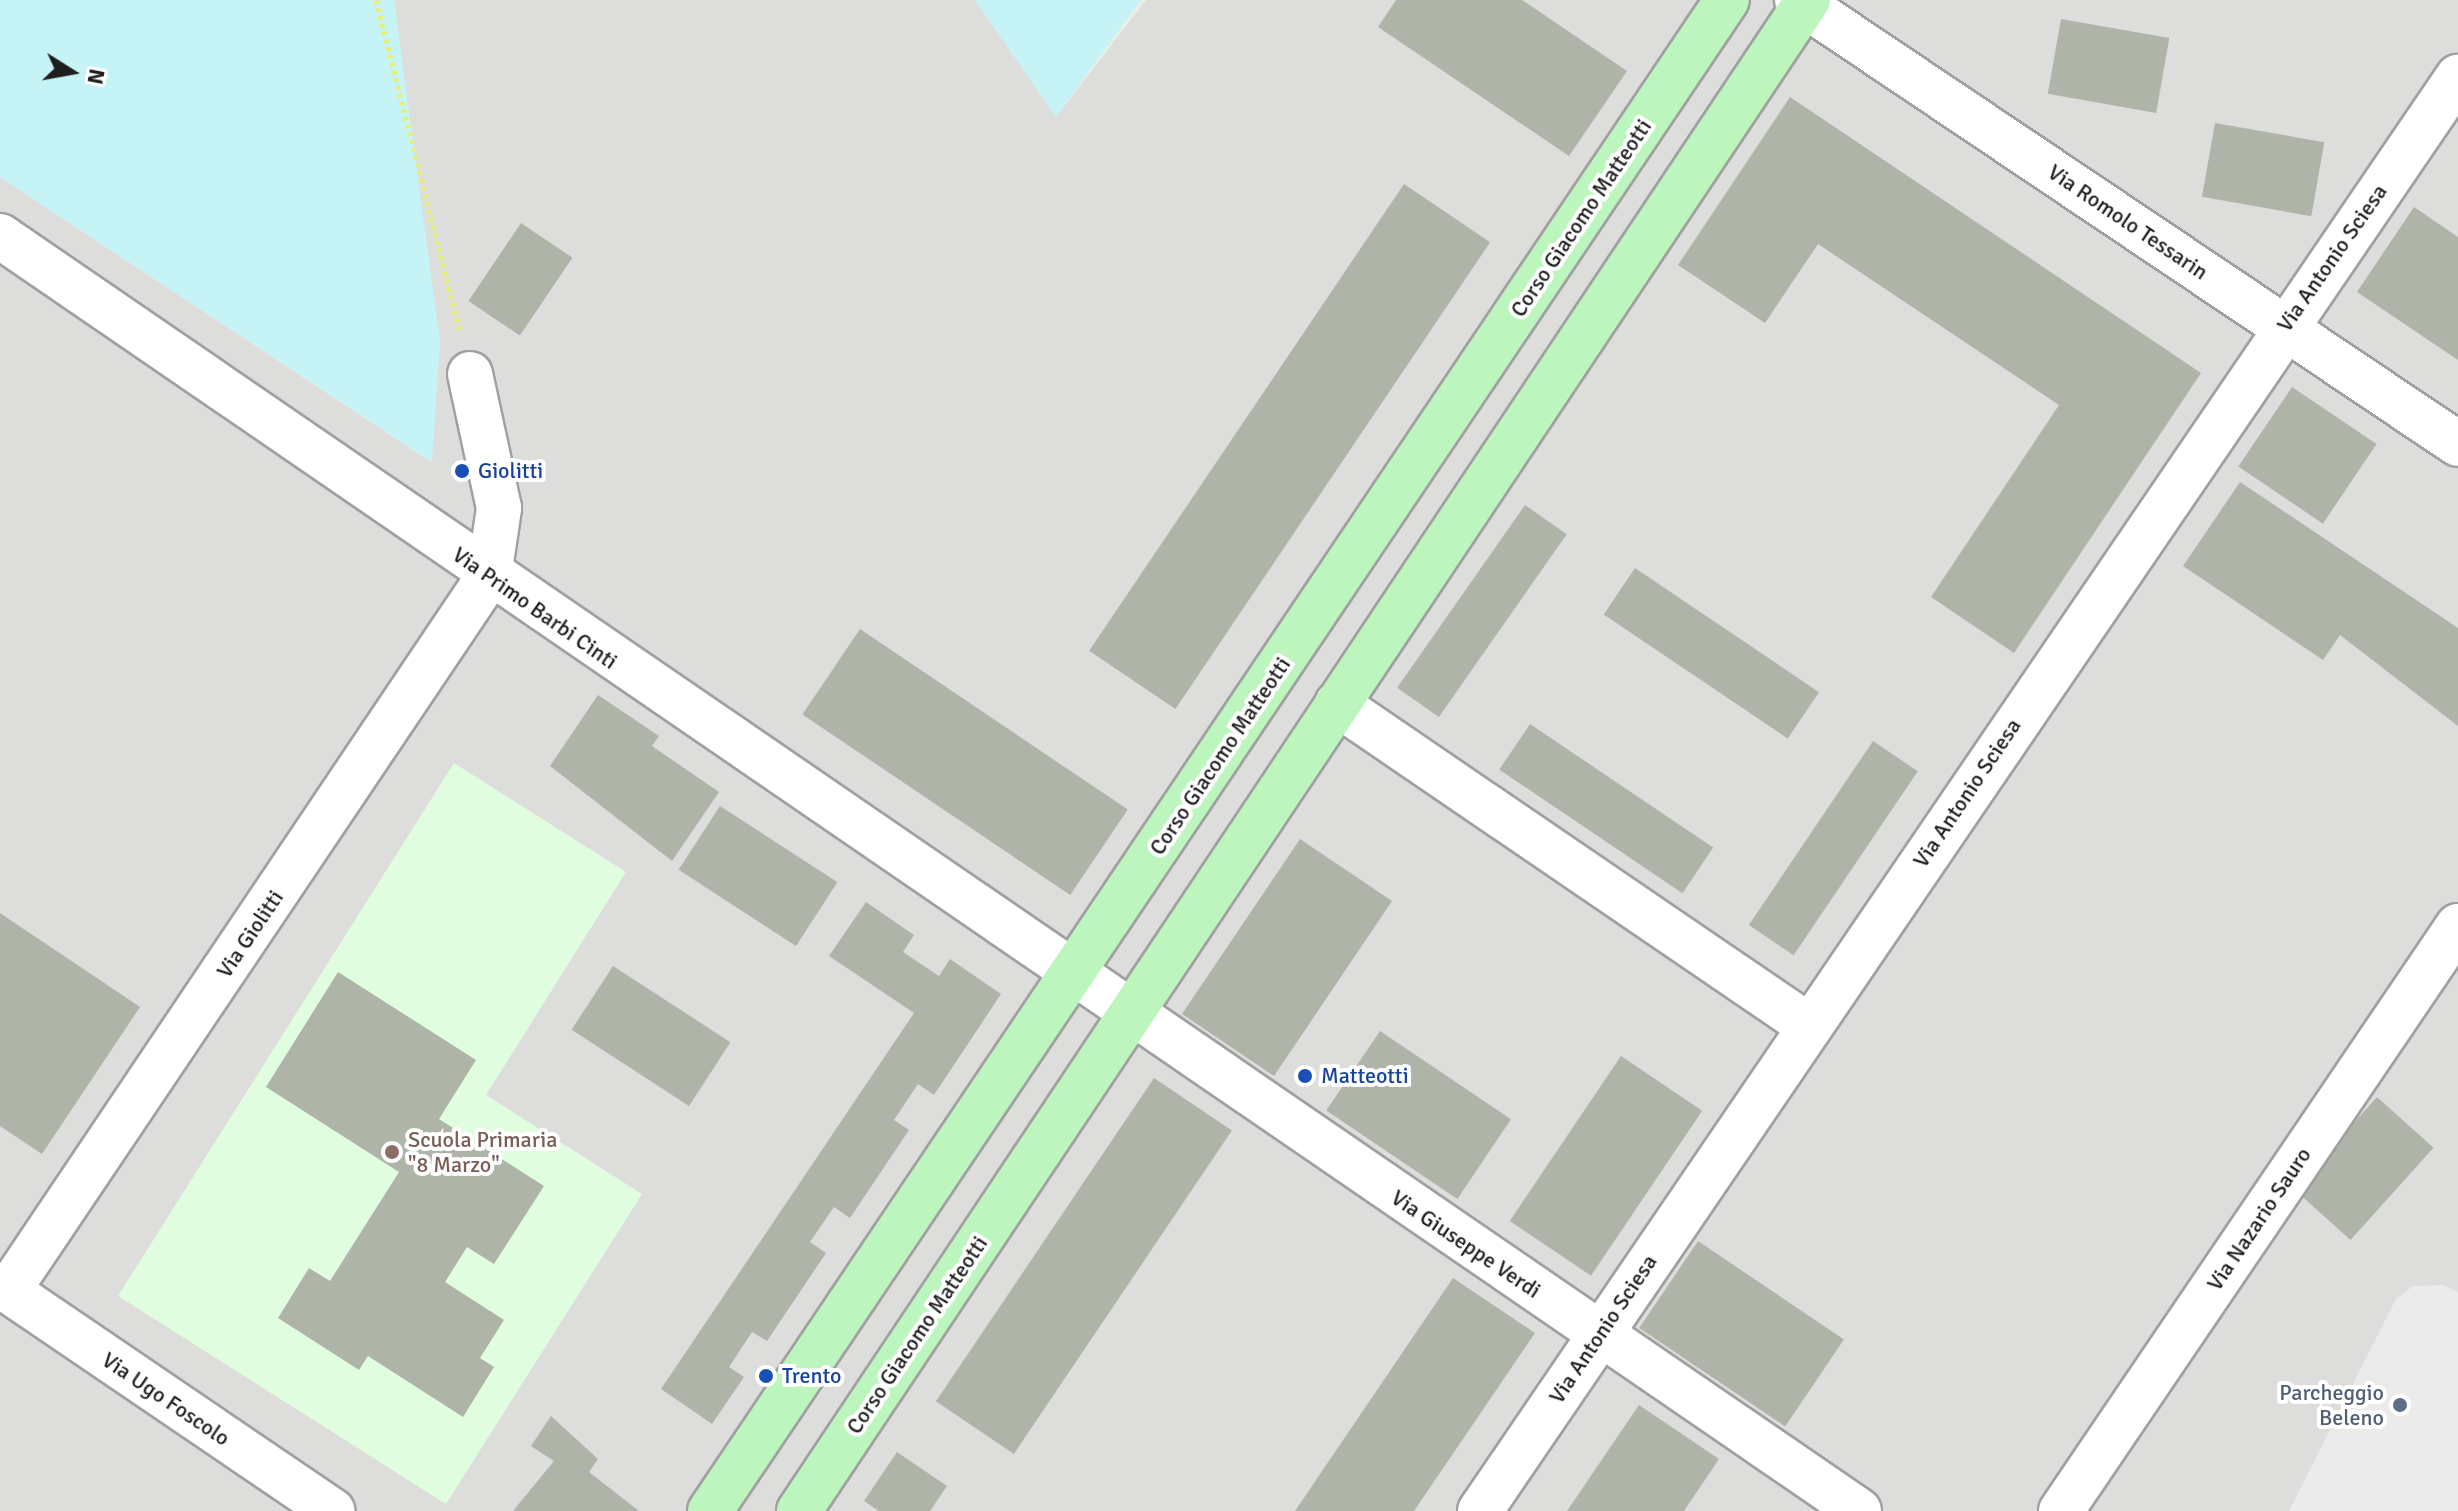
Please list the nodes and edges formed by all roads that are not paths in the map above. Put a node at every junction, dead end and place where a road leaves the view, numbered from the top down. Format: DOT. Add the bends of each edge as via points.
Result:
graph roads {
  1 [pos="1727,0"];
  2 [pos="1803,2"];
  3 [pos="2458,77"];
  4 [pos="0,236"];
  5 [pos="2284,327"];
  6 [pos="470,374"];
  7 [pos="2458,444"];
  8 [pos="489,576"];
  9 [pos="1337,704"];
  10 [pos="2458,926"];
  11 [pos="1072,977"];
  12 [pos="1130,1016"];
  13 [pos="1809,1026"];
  14 [pos="4,1288"];
  15 [pos="1598,1336"];
  16 [pos="333,1511"];
  17 [pos="710,1511"];
  18 [pos="799,1511"];
  19 [pos="1480,1511"];
  20 [pos="1859,1511"];
  21 [pos="2061,1511"];
  1 -- 11 [label="street, Corso Giacomo Matteotti"];
  2 -- 5 [label="street, Via Romolo Tessarin"];
  2 -- 9 [label="street, Corso Giacomo Matteotti"];
  3 -- 5 [label="street, Via Antonio Sciesa"];
  4 -- 8 [label="street, Via Primo Barbi Cinti"];
  5 -- 7 [label="street, Via Romolo Tessarin"];
  5 -- 13 [label="street, Via Antonio Sciesa"];
  6 -- 8 [label="street" via="499,508"];
  8 -- 11 [label="street, Via Primo Barbi Cinti"];
  8 -- 14 [label="street, Via Giolitti"];
  9 -- 12 [label="street, Corso Giacomo Matteotti"];
  9 -- 13 [label="street"];
  10 -- 21 [label="street, Via Nazario Sauro"];
  11 -- 12 [label="street, Via Giuseppe Verdi"];
  11 -- 17 [label="street, Corso Giacomo Matteotti"];
  12 -- 15 [label="street, Via Giuseppe Verdi"];
  12 -- 18 [label="street, Corso Giacomo Matteotti"];
  13 -- 15 [label="street, Via Antonio Sciesa"];
  14 -- 16 [label="street, Via Ugo Foscolo"];
  15 -- 19 [label="street, Via Antonio Sciesa"];
  15 -- 20 [label="street, Via Giuseppe Verdi"];
}
